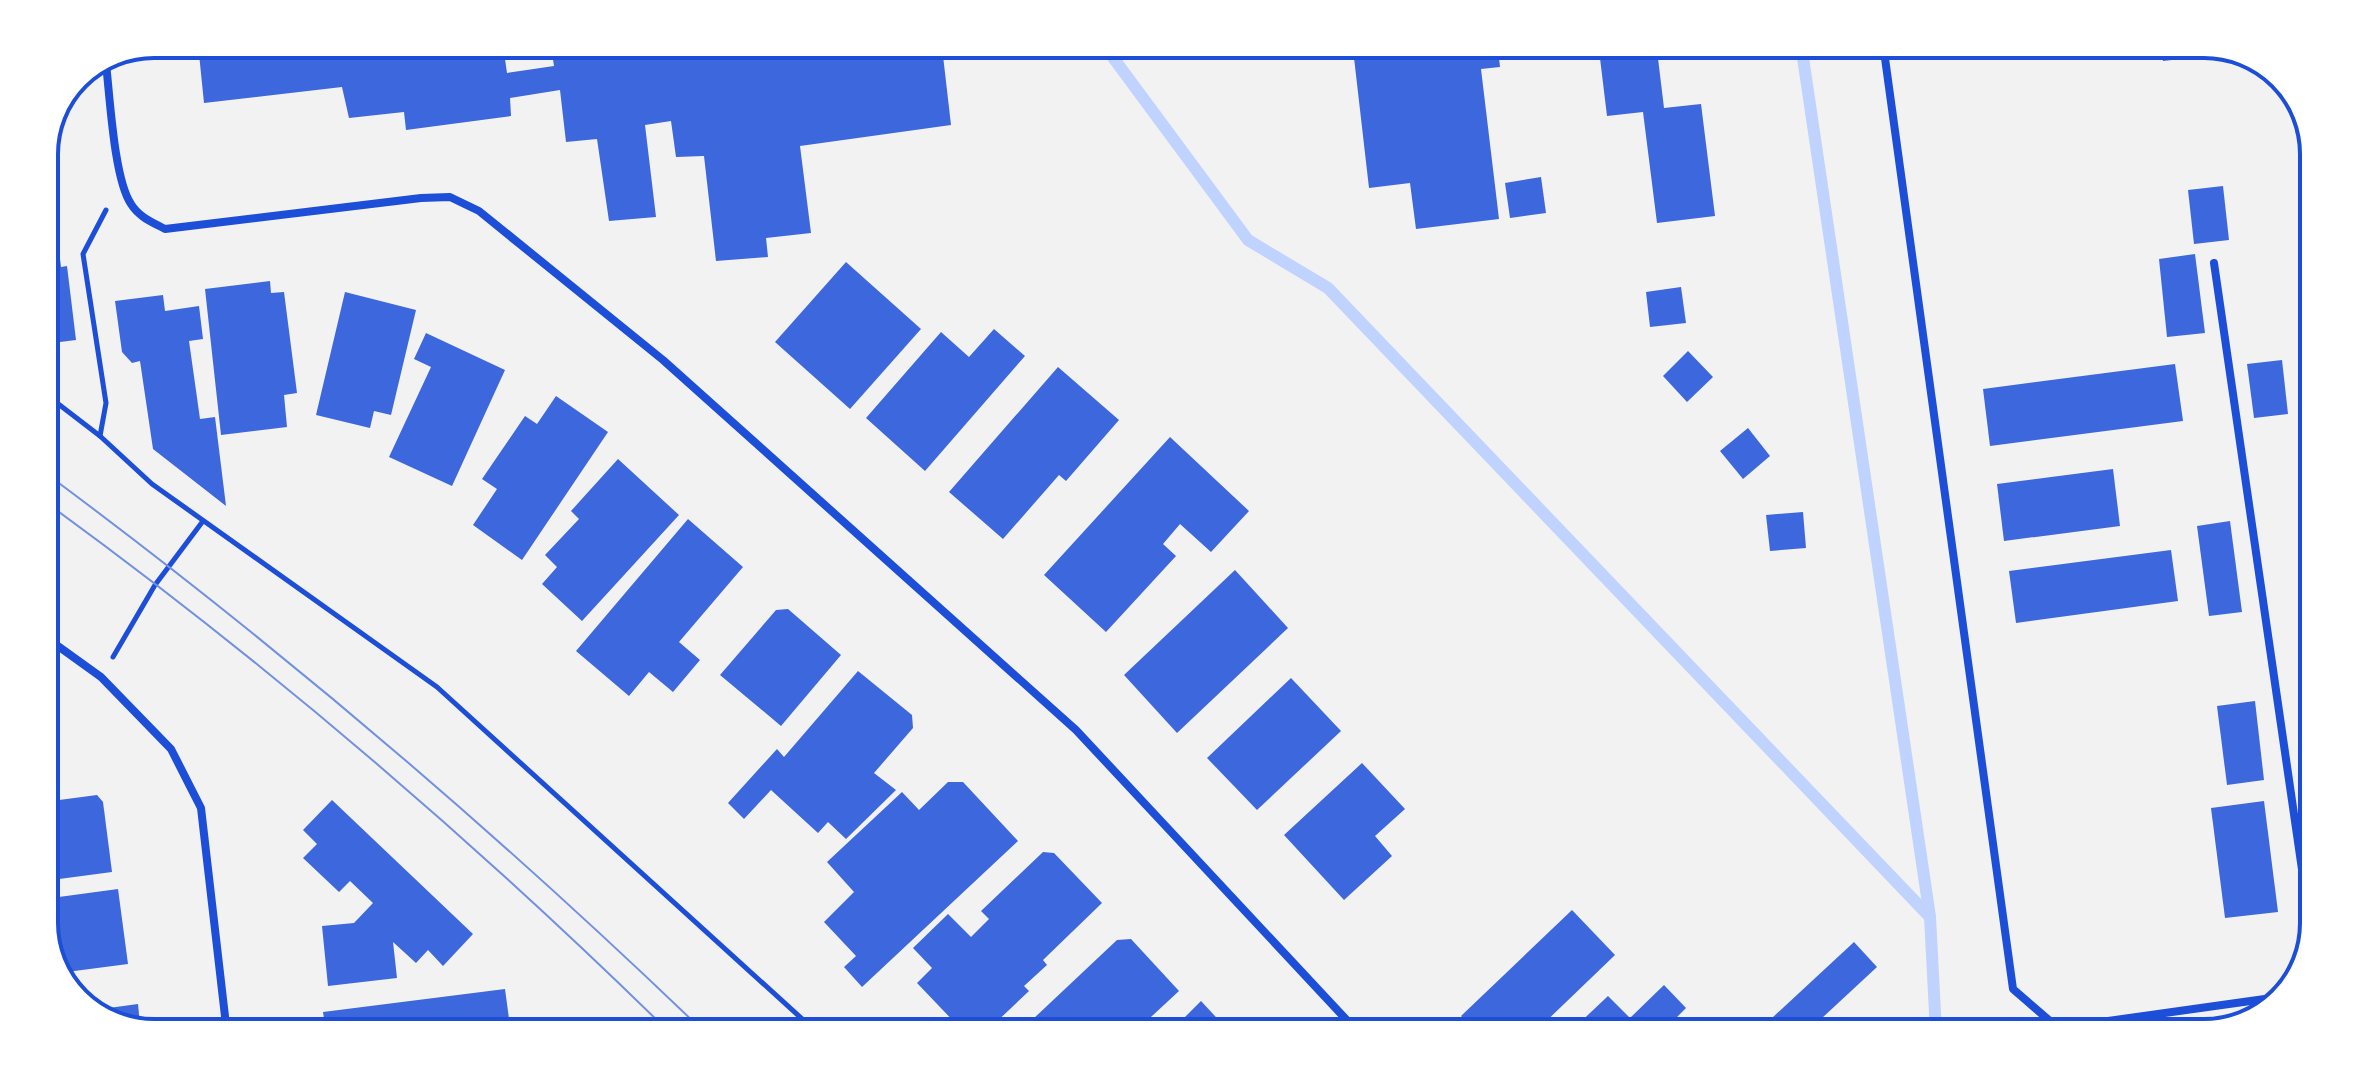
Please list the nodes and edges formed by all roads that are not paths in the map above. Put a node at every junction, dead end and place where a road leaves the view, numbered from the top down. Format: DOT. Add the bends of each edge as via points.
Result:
graph roads {
  1 [pos="1885,58"];
  2 [pos="107,71"];
  3 [pos="2214,263"];
  4 [pos="58,646"];
  5 [pos="2300,856"];
  6 [pos="2261,999"];
  7 [pos="225,1019"];
  8 [pos="1346,1019"];
  9 [pos="2048,1019"];
  10 [pos="2122,1019"];
  1 -- 9 [label="street" via="2013,989"];
  2 -- 8 [label="street" via="129,203 165,229 421,198 450,197 479,211 663,360 1076,730"];
  3 -- 5 [label="street"];
  4 -- 7 [label="street" via="101,677 171,749 201,808"];
  6 -- 10 [label="street"];
}
